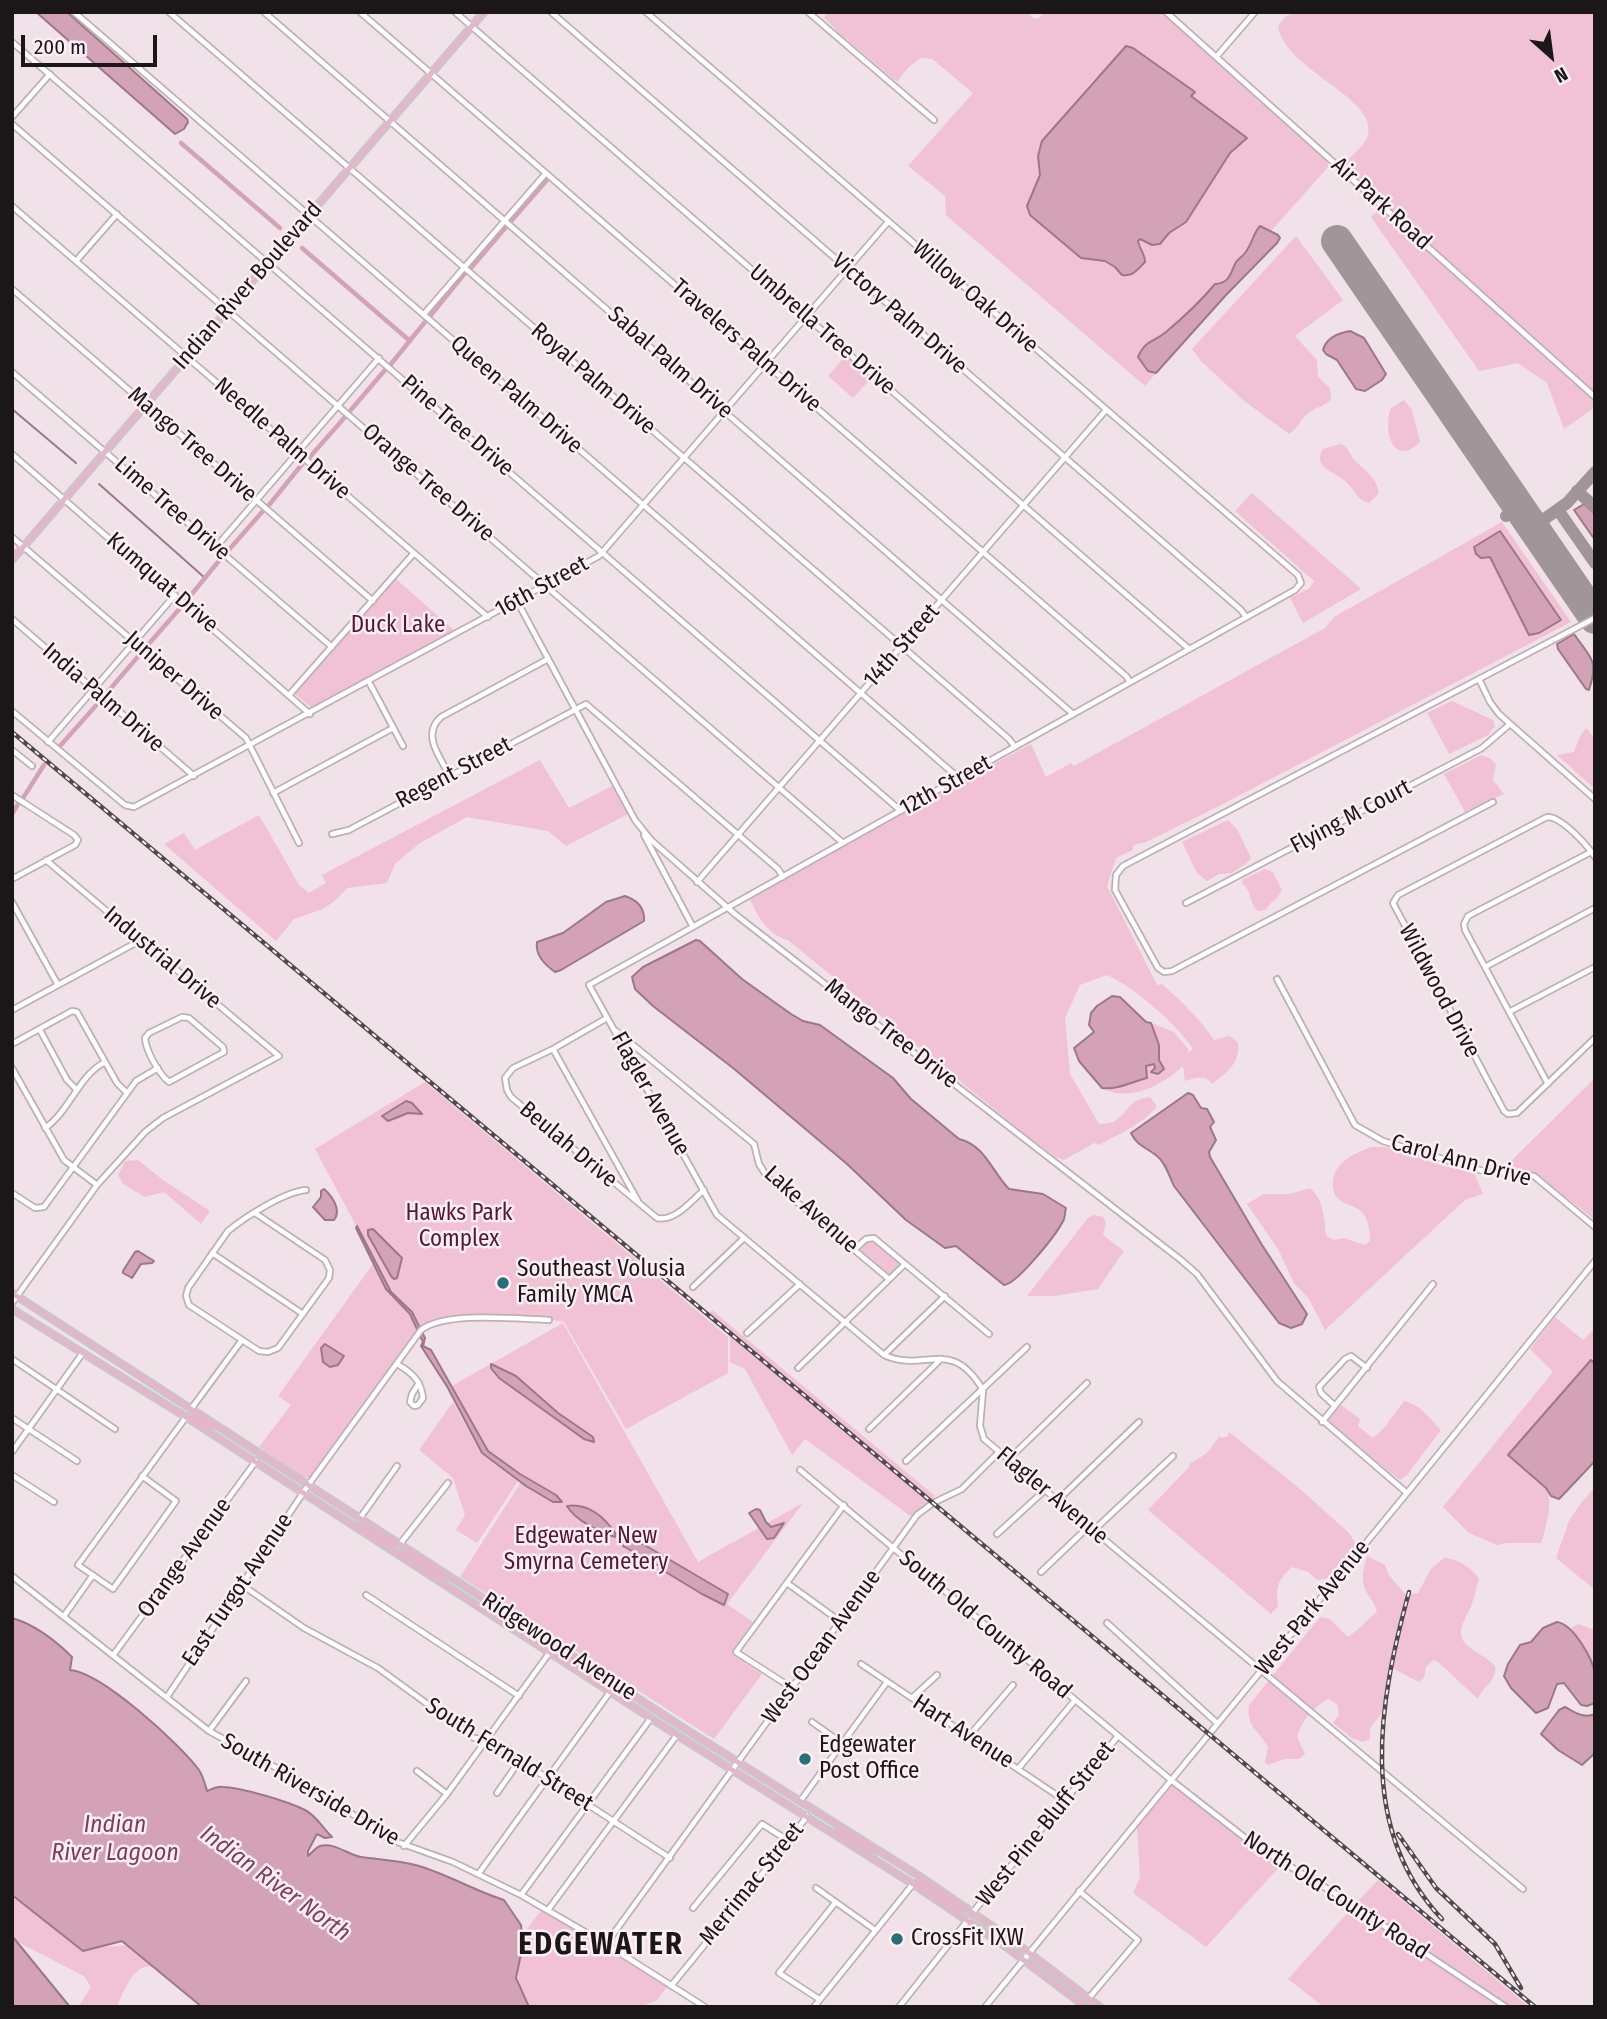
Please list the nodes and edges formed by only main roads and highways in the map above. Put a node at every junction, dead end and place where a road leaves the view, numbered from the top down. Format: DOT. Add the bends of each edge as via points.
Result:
graph roads {
  1 [pos="484,12"];
  2 [pos="12,560"];
  3 [pos="14,1294"];
  4 [pos="12,1310"];
  5 [pos="155,1398"];
  6 [pos="191,1409"];
  7 [pos="186,1417"];
  8 [pos="218,1426"];
  9 [pos="351,1523"];
  10 [pos="400,1544"];
  11 [pos="399,1554"];
  12 [pos="453,1578"];
  13 [pos="489,1612"];
  14 [pos="549,1640"];
  15 [pos="551,1653"];
  16 [pos="607,1678"];
  17 [pos="835,1833"];
  18 [pos="880,1851"];
  19 [pos="913,1884"];
  20 [pos="967,1908"];
  21 [pos="1084,2006"];
  22 [pos="1100,2007"];
  1 -- 2 [label="main road, Indian River Boulevard"];
  3 -- 6 [label="main road, Ridgewood Avenue"];
  4 -- 5 [label="main road, Ridgewood Avenue"];
  5 -- 6 [label="main road" via="184,1411"];
  5 -- 7 [label="main road, Ridgewood Avenue"];
  6 -- 8 [label="main road, Ridgewood Avenue"];
  7 -- 8 [label="main road"];
  7 -- 9 [label="main road, Ridgewood Avenue"];
  8 -- 10 [label="main road, Ridgewood Avenue"];
  9 -- 10 [label="main road" via="391,1544"];
  9 -- 11 [label="main road, Ridgewood Avenue"];
  10 -- 12 [label="main road, Ridgewood Avenue"];
  11 -- 12 [label="main road"];
  11 -- 13 [label="main road, Ridgewood Avenue"];
  12 -- 14 [label="main road, Ridgewood Avenue"];
  13 -- 14 [label="main road" via="540,1641"];
  13 -- 15 [label="main road, Ridgewood Avenue"];
  14 -- 16 [label="main road, Ridgewood Avenue"];
  15 -- 16 [label="main road"];
  15 -- 17 [label="main road, Ridgewood Avenue"];
  16 -- 18 [label="main road, Ridgewood Avenue"];
  17 -- 18 [label="main road" via="868,1850"];
  17 -- 19 [label="main road, Ridgewood Avenue"];
  18 -- 20 [label="main road, Ridgewood Avenue"];
  19 -- 20 [label="main road" via="921,1883 960,1909"];
  19 -- 21 [label="main road, Ridgewood Avenue"];
  20 -- 22 [label="main road, Ridgewood Avenue"];
}
